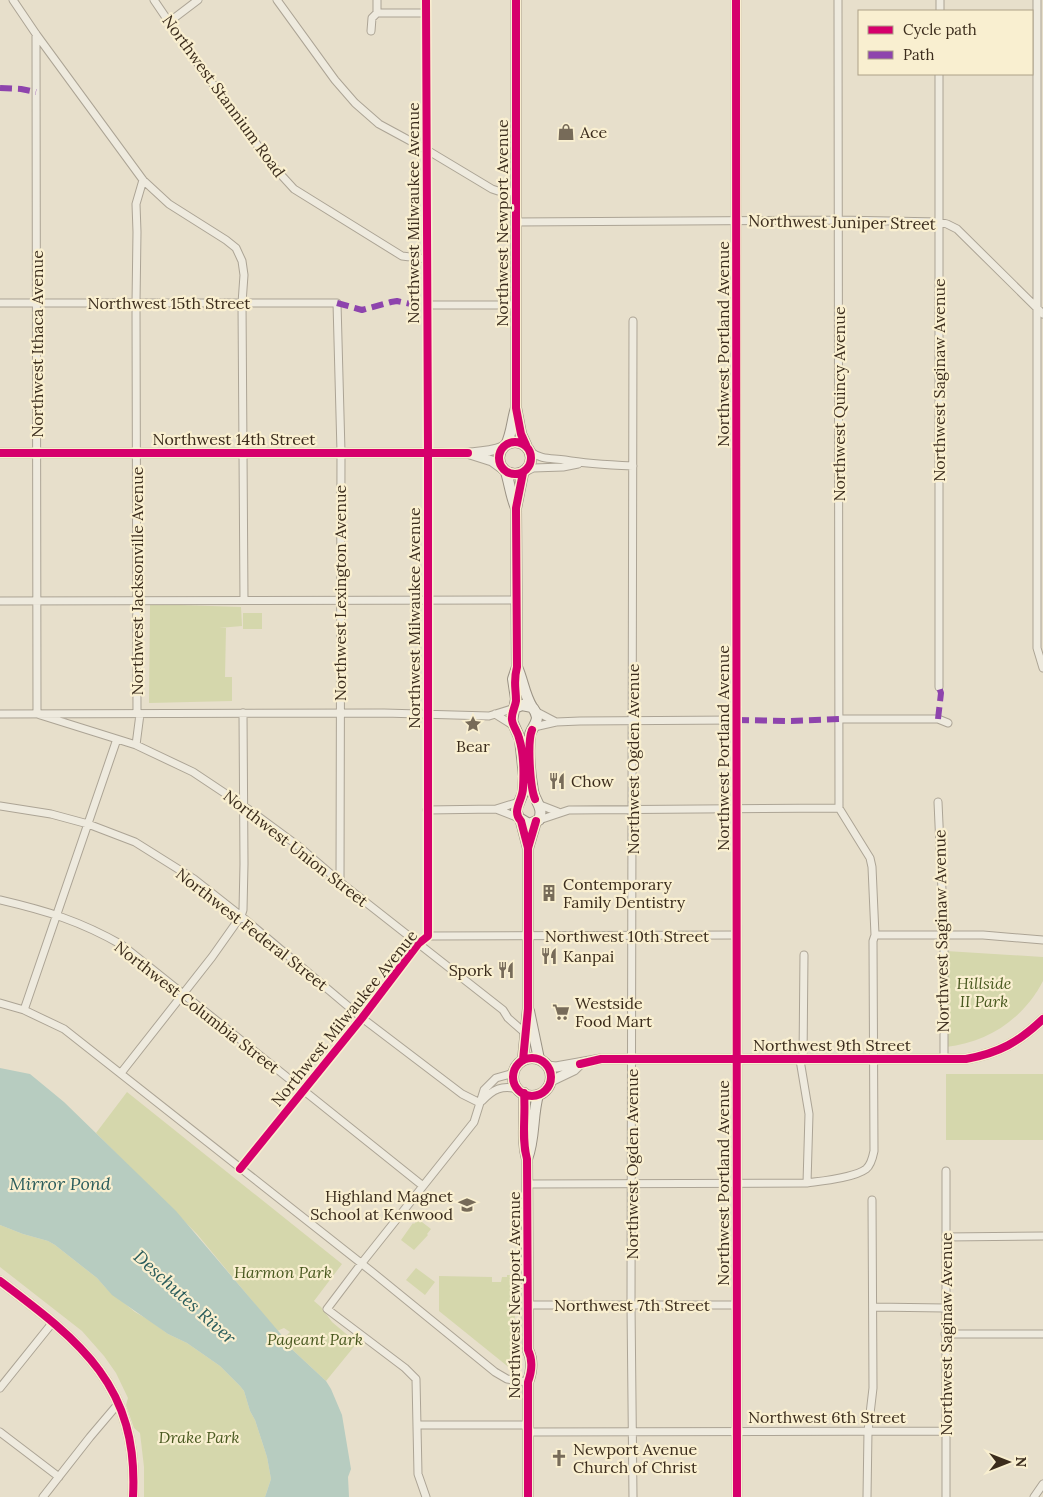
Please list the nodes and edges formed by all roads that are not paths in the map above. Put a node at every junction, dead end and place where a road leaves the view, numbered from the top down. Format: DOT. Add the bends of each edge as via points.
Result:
graph roads {
  1 [pos="13,0"];
  2 [pos="154,0"];
  3 [pos="198,0"];
  4 [pos="277,0"];
  5 [pos="377,0"];
  6 [pos="426,0"];
  7 [pos="516,0"];
  8 [pos="736,0"];
  9 [pos="838,0"];
  10 [pos="1037,0"];
  11 [pos="426,13"];
  12 [pos="377,14"];
  13 [pos="169,22"];
  14 [pos="372,31"];
  15 [pos="36,34"];
  16 [pos="940,75"];
  17 [pos="427,150"];
  18 [pos="143,180"];
  19 [pos="515,192"];
  20 [pos="839,220"];
  21 [pos="736,221"];
  22 [pos="515,222"];
  23 [pos="939,222"];
  24 [pos="427,260"];
  25 [pos="0,303"];
  26 [pos="36,303"];
  27 [pos="136,303"];
  28 [pos="242,303"];
  29 [pos="337,303"];
  30 [pos="428,304"];
  31 [pos="516,305"];
  32 [pos="1040,311"];
  33 [pos="633,322"];
  34 [pos="516,408"];
  35 [pos="505,446"];
  36 [pos="528,448"];
  37 [pos="37,452"];
  38 [pos="341,452"];
  39 [pos="0,453"];
  40 [pos="137,453"];
  41 [pos="243,453"];
  42 [pos="428,453"];
  43 [pos="468,453"];
  44 [pos="581,464"];
  45 [pos="633,466"];
  46 [pos="505,471"];
  47 [pos="525,472"];
  48 [pos="516,508"];
  49 [pos="244,600"];
  50 [pos="340,600"];
  51 [pos="428,600"];
  52 [pos="516,600"];
  53 [pos="0,601"];
  54 [pos="38,601"];
  55 [pos="137,601"];
  56 [pos="516,667"];
  57 [pos="1043,668"];
  58 [pos="940,686"];
  59 [pos="515,708"];
  60 [pos="534,709"];
  61 [pos="339,713"];
  62 [pos="0,714"];
  63 [pos="37,714"];
  64 [pos="138,714"];
  65 [pos="243,714"];
  66 [pos="427,714"];
  67 [pos="495,714"];
  68 [pos="839,719"];
  69 [pos="633,720"];
  70 [pos="737,720"];
  71 [pos="556,722"];
  72 [pos="948,723"];
  73 [pos="533,728"];
  74 [pos="515,729"];
  75 [pos="117,739"];
  76 [pos="136,745"];
  77 [pos="520,801"];
  78 [pos="538,802"];
  79 [pos="938,802"];
  80 [pos="0,806"];
  81 [pos="244,806"];
  82 [pos="737,808"];
  83 [pos="839,808"];
  84 [pos="496,809"];
  85 [pos="428,810"];
  86 [pos="633,810"];
  87 [pos="558,812"];
  88 [pos="520,820"];
  89 [pos="538,821"];
  90 [pos="88,824"];
  91 [pos="528,848"];
  92 [pos="340,882"];
  93 [pos="0,900"];
  94 [pos="57,914"];
  95 [pos="241,916"];
  96 [pos="736,935"];
  97 [pos="875,935"];
  98 [pos="944,935"];
  99 [pos="428,936"];
  100 [pos="528,936"];
  101 [pos="632,936"];
  102 [pos="1043,940"];
  103 [pos="418,944"];
  104 [pos="804,955"];
  105 [pos="183,993"];
  106 [pos="0,1003"];
  107 [pos="528,1009"];
  108 [pos="24,1010"];
  109 [pos="362,1018"];
  110 [pos="1043,1018"];
  111 [pos="526,1032"];
  112 [pos="873,1058"];
  113 [pos="539,1059"];
  114 [pos="632,1059"];
  115 [pos="944,1059"];
  116 [pos="523,1060"];
  117 [pos="737,1060"];
  118 [pos="802,1060"];
  119 [pos="580,1064"];
  120 [pos="548,1066"];
  121 [pos="514,1073"];
  122 [pos="121,1074"];
  123 [pos="551,1081"];
  124 [pos="303,1091"];
  125 [pos="521,1091"];
  126 [pos="538,1095"];
  127 [pos="480,1103"];
  128 [pos="528,1160"];
  129 [pos="240,1169"];
  130 [pos="946,1171"];
  131 [pos="632,1183"];
  132 [pos="736,1183"];
  133 [pos="806,1183"];
  134 [pos="528,1184"];
  135 [pos="423,1186"];
  136 [pos="872,1200"];
  137 [pos="946,1236"];
  138 [pos="1043,1236"];
  139 [pos="361,1264"];
  140 [pos="0,1281"];
  141 [pos="528,1305"];
  142 [pos="631,1305"];
  143 [pos="736,1305"];
  144 [pos="874,1307"];
  145 [pos="945,1308"];
  146 [pos="52,1322"];
  147 [pos="945,1334"];
  148 [pos="1043,1334"];
  149 [pos="528,1382"];
  150 [pos="0,1388"];
  151 [pos="118,1404"];
  152 [pos="418,1425"];
  153 [pos="528,1429"];
  154 [pos="633,1431"];
  155 [pos="737,1431"];
  156 [pos="868,1431"];
  157 [pos="945,1431"];
  158 [pos="0,1432"];
  159 [pos="59,1477"];
  160 [pos="1043,1484"];
  161 [pos="43,1497"];
  162 [pos="134,1497"];
  163 [pos="426,1497"];
  164 [pos="528,1497"];
  165 [pos="633,1497"];
  166 [pos="737,1497"];
  167 [pos="867,1497"];
  168 [pos="946,1497"];
  169 [pos="1034,1497"];
  1 -- 15 [label="street"];
  2 -- 13 [label="street, Northwest Stannium Road"];
  3 -- 13 [label="street"];
  4 -- 17 [label="street" via="334,80 355,103 379,124"];
  5 -- 12 [label="street"];
  6 -- 11 [label="street, Northwest Milwaukee Avenue"];
  7 -- 19 [label="main road, Northwest Newport Avenue"];
  8 -- 21 [label="street, Northwest Portland Avenue"];
  9 -- 20 [label="street, Northwest Quincy Avenue"];
  10 -- 32 [label="street"];
  11 -- 12 [label="street"];
  11 -- 17 [label="street, Northwest Milwaukee Avenue"];
  12 -- 14 [label="street" via="372,18"];
  13 -- 24 [label="street, Northwest Stannium Road" via="272,165 294,188 402,256"];
  15 -- 18 [label="street"];
  15 -- 26 [label="street, Northwest Ithaca Avenue"];
  16 -- 23 [label="street, Northwest Saginaw Avenue"];
  17 -- 19 [label="street" via="492,189"];
  17 -- 24 [label="street, Northwest Milwaukee Avenue"];
  18 -- 27 [label="street, Northwest Jacksonville Avenue" via="136,204"];
  18 -- 28 [label="street" via="169,204 236,248 244,275"];
  19 -- 22 [label="main road, Northwest Newport Avenue"];
  20 -- 21 [label="street, Northwest Juniper Street"];
  20 -- 23 [label="street, Northwest Juniper Street"];
  20 -- 68 [label="street, Northwest Quincy Avenue"];
  21 -- 22 [label="street, Northwest Juniper Street"];
  21 -- 70 [label="street, Northwest Portland Avenue"];
  22 -- 31 [label="main road, Northwest Newport Avenue"];
  23 -- 32 [label="street, Northwest Juniper Street" via="957,229"];
  23 -- 58 [label="street, Northwest Saginaw Avenue"];
  24 -- 30 [label="street, Northwest Milwaukee Avenue"];
  25 -- 26 [label="street, Northwest 15th Street"];
  26 -- 27 [label="street, Northwest 15th Street"];
  26 -- 37 [label="street, Northwest Ithaca Avenue"];
  27 -- 28 [label="street, Northwest 15th Street"];
  27 -- 40 [label="street, Northwest Jacksonville Avenue"];
  28 -- 29 [label="street, Northwest 15th Street"];
  28 -- 41 [label="street"];
  29 -- 38 [label="street, Northwest Lexington Avenue"];
  30 -- 31 [label="street"];
  30 -- 42 [label="street, Northwest Milwaukee Avenue"];
  31 -- 34 [label="main road, Northwest Newport Avenue"];
  32 -- 57 [label="street" via="1038,648"];
  33 -- 45 [label="street, Northwest Ogden Avenue"];
  34 -- 35 [label="main road, Northwest Newport Avenue"];
  34 -- 36 [label="main road, Northwest Newport Avenue" via="521,434"];
  35 -- 36 [label="main road" via="517,442"];
  35 -- 43 [label="street, Northwest 14th Street"];
  35 -- 46 [label="main road" via="499,454"];
  36 -- 44 [label="street" via="546,459"];
  36 -- 47 [label="main road" via="532,462"];
  37 -- 39 [label="street, Northwest 14th Street"];
  37 -- 40 [label="street, Northwest 14th Street"];
  37 -- 54 [label="street, Northwest Ithaca Avenue"];
  38 -- 41 [label="street, Northwest 14th Street"];
  38 -- 42 [label="street, Northwest 14th Street"];
  38 -- 50 [label="street, Northwest Lexington Avenue"];
  40 -- 41 [label="street, Northwest 14th Street"];
  40 -- 55 [label="street, Northwest Jacksonville Avenue"];
  41 -- 49 [label="street"];
  42 -- 43 [label="street, Northwest 14th Street"];
  42 -- 51 [label="street, Northwest Milwaukee Avenue"];
  43 -- 46 [label="street, Northwest 14th Street" via="492,461"];
  44 -- 45 [label="street"];
  44 -- 47 [label="street" via="534,468"];
  45 -- 69 [label="street, Northwest Ogden Avenue"];
  46 -- 47 [label="main road" via="512,475"];
  46 -- 48 [label="main road"];
  47 -- 48 [label="main road"];
  48 -- 52 [label="main road"];
  49 -- 50 [label="street"];
  49 -- 55 [label="street"];
  50 -- 51 [label="street"];
  50 -- 61 [label="street, Northwest Lexington Avenue"];
  51 -- 52 [label="street"];
  51 -- 66 [label="street, Northwest Milwaukee Avenue"];
  52 -- 56 [label="main road"];
  53 -- 54 [label="street"];
  54 -- 55 [label="street"];
  54 -- 63 [label="street, Northwest Ithaca Avenue"];
  55 -- 64 [label="street, Northwest Jacksonville Avenue"];
  56 -- 59 [label="main road" via="513,679"];
  56 -- 60 [label="main road" via="524,693"];
  59 -- 60 [label="main road" via="522,705"];
  59 -- 67 [label="street"];
  59 -- 74 [label="main road" via="512,716"];
  60 -- 71 [label="street"];
  60 -- 73 [label="main road" via="537,720"];
  61 -- 65 [label="street"];
  61 -- 66 [label="street"];
  61 -- 92 [label="street, Northwest Lexington Avenue"];
  62 -- 63 [label="street"];
  63 -- 64 [label="street"];
  63 -- 75 [label="street, Northwest Union Street"];
  64 -- 65 [label="street"];
  64 -- 76 [label="street, Northwest Jacksonville Avenue"];
  65 -- 81 [label="street"];
  66 -- 67 [label="street"];
  66 -- 85 [label="street, Northwest Milwaukee Avenue"];
  67 -- 74 [label="street"];
  68 -- 72 [label="street" via="938,719"];
  68 -- 83 [label="street, Northwest Quincy Avenue"];
  69 -- 70 [label="street"];
  69 -- 71 [label="street"];
  69 -- 86 [label="street, Northwest Ogden Avenue"];
  70 -- 82 [label="street, Northwest Portland Avenue"];
  71 -- 73 [label="street"];
  73 -- 78 [label="main road" via="530,738 532,787"];
  74 -- 77 [label="main road" via="523,761"];
  75 -- 76 [label="street, Northwest Union Street"];
  75 -- 90 [label="street"];
  76 -- 81 [label="street, Northwest Union Street" via="193,772"];
  77 -- 84 [label="street"];
  77 -- 88 [label="main road" via="516,810"];
  78 -- 87 [label="street"];
  78 -- 89 [label="main road" via="541,811"];
  79 -- 98 [label="street, Northwest Saginaw Avenue"];
  80 -- 90 [label="street, Northwest Federal Street"];
  81 -- 92 [label="street, Northwest Union Street"];
  81 -- 95 [label="street"];
  82 -- 83 [label="street"];
  82 -- 86 [label="street"];
  82 -- 96 [label="street, Northwest Portland Avenue"];
  83 -- 97 [label="street" via="871,861"];
  84 -- 85 [label="street"];
  84 -- 88 [label="street"];
  85 -- 99 [label="street, Northwest Milwaukee Avenue"];
  86 -- 87 [label="street"];
  86 -- 101 [label="street, Northwest Ogden Avenue"];
  87 -- 89 [label="street"];
  88 -- 89 [label="main road" via="529,824"];
  88 -- 91 [label="main road"];
  89 -- 91 [label="main road"];
  90 -- 94 [label="street"];
  90 -- 95 [label="street, Northwest Federal Street" via="135,842 194,879"];
  91 -- 100 [label="main road"];
  92 -- 103 [label="street, Northwest Union Street"];
  93 -- 94 [label="street, Northwest Columbia Street"];
  94 -- 105 [label="street, Northwest Columbia Street" via="122,945"];
  94 -- 108 [label="street"];
  95 -- 105 [label="street"];
  95 -- 109 [label="street, Northwest Federal Street"];
  96 -- 101 [label="street, Northwest 10th Street"];
  96 -- 117 [label="street, Northwest Portland Avenue"];
  97 -- 98 [label="street"];
  97 -- 112 [label="street"];
  98 -- 102 [label="street"];
  98 -- 115 [label="street, Northwest Saginaw Avenue"];
  99 -- 100 [label="street, Northwest 10th Street"];
  99 -- 103 [label="street, Northwest Milwaukee Avenue"];
  100 -- 101 [label="street, Northwest 10th Street"];
  100 -- 107 [label="main road"];
  101 -- 114 [label="street, Northwest Ogden Avenue"];
  103 -- 109 [label="street, Northwest Milwaukee Avenue"];
  103 -- 111 [label="street, Northwest Union Street" via="503,1010"];
  104 -- 118 [label="street"];
  105 -- 122 [label="street"];
  105 -- 124 [label="street, Northwest Columbia Street"];
  106 -- 108 [label="street"];
  107 -- 111 [label="main road"];
  107 -- 113 [label="main road"];
  108 -- 122 [label="street" via="64,1029"];
  109 -- 124 [label="street, Northwest Milwaukee Avenue"];
  109 -- 127 [label="street, Northwest Federal Street" via="462,1094"];
  110 -- 115 [label="street, Northwest 9th Street" via="1032,1030 996,1052"];
  111 -- 116 [label="main road"];
  112 -- 115 [label="street, Northwest 9th Street"];
  112 -- 118 [label="street, Northwest 9th Street"];
  112 -- 133 [label="street" via="872,1158 866,1169 844,1177"];
  113 -- 116 [label="main road"];
  113 -- 120 [label="main road"];
  114 -- 117 [label="street, Northwest 9th Street"];
  114 -- 119 [label="street, Northwest 9th Street" via="601,1059"];
  114 -- 131 [label="street, Northwest Ogden Avenue"];
  116 -- 121 [label="main road"];
  117 -- 118 [label="street, Northwest 9th Street"];
  117 -- 132 [label="street, Northwest Portland Avenue"];
  118 -- 133 [label="street" via="808,1104"];
  119 -- 120 [label="street, Northwest 9th Street"];
  119 -- 123 [label="street, Northwest 9th Street"];
  120 -- 123 [label="main road"];
  121 -- 125 [label="main road" via="514,1081"];
  121 -- 127 [label="street" via="490,1082"];
  122 -- 129 [label="street"];
  123 -- 126 [label="main road"];
  124 -- 129 [label="street, Northwest Milwaukee Avenue"];
  124 -- 135 [label="street, Northwest Columbia Street"];
  125 -- 126 [label="main road"];
  125 -- 127 [label="street" via="498,1088"];
  125 -- 128 [label="main road, Northwest Newport Avenue" via="525,1107 524,1148"];
  126 -- 128 [label="main road, Northwest Newport Avenue"];
  127 -- 135 [label="street" via="474,1122"];
  128 -- 134 [label="main road, Northwest Newport Avenue"];
  129 -- 139 [label="street"];
  130 -- 137 [label="street, Northwest Saginaw Avenue"];
  131 -- 132 [label="street"];
  131 -- 134 [label="street"];
  131 -- 142 [label="street, Northwest Ogden Avenue"];
  132 -- 133 [label="street"];
  132 -- 143 [label="street, Northwest Portland Avenue"];
  134 -- 141 [label="main road, Northwest Newport Avenue"];
  135 -- 139 [label="street"];
  136 -- 144 [label="street"];
  137 -- 138 [label="street"];
  137 -- 145 [label="street, Northwest Saginaw Avenue"];
  139 -- 149 [label="street" via="495,1372 507,1379"];
  139 -- 152 [label="street" via="327,1309 416,1379"];
  140 -- 146 [label="street"];
  141 -- 142 [label="street, Northwest 7th Street"];
  141 -- 149 [label="main road, Northwest Newport Avenue" via="528,1350 524,1357 524,1374"];
  142 -- 143 [label="street, Northwest 7th Street"];
  142 -- 154 [label="street, Northwest Ogden Avenue"];
  143 -- 155 [label="street, Northwest Portland Avenue"];
  144 -- 145 [label="street"];
  144 -- 156 [label="street" via="873,1388"];
  145 -- 147 [label="street, Northwest Saginaw Avenue"];
  146 -- 150 [label="street"];
  146 -- 151 [label="street" via="89,1355 105,1376"];
  147 -- 148 [label="street"];
  147 -- 157 [label="street, Northwest Saginaw Avenue"];
  149 -- 153 [label="main road, Northwest Newport Avenue"];
  151 -- 159 [label="street"];
  151 -- 162 [label="street" via="131,1442"];
  152 -- 153 [label="street, Northwest 6th Street"];
  152 -- 163 [label="street" via="419,1478"];
  153 -- 154 [label="street, Northwest 6th Street"];
  153 -- 164 [label="main road, Northwest Newport Avenue"];
  154 -- 155 [label="street, Northwest 6th Street"];
  154 -- 165 [label="street, Northwest Ogden Avenue"];
  155 -- 156 [label="street, Northwest 6th Street"];
  155 -- 166 [label="street, Northwest Portland Avenue"];
  156 -- 157 [label="street, Northwest 6th Street"];
  156 -- 167 [label="street"];
  157 -- 168 [label="street, Northwest Saginaw Avenue"];
  158 -- 159 [label="street"];
  159 -- 161 [label="street"];
  160 -- 169 [label="street"];
}
